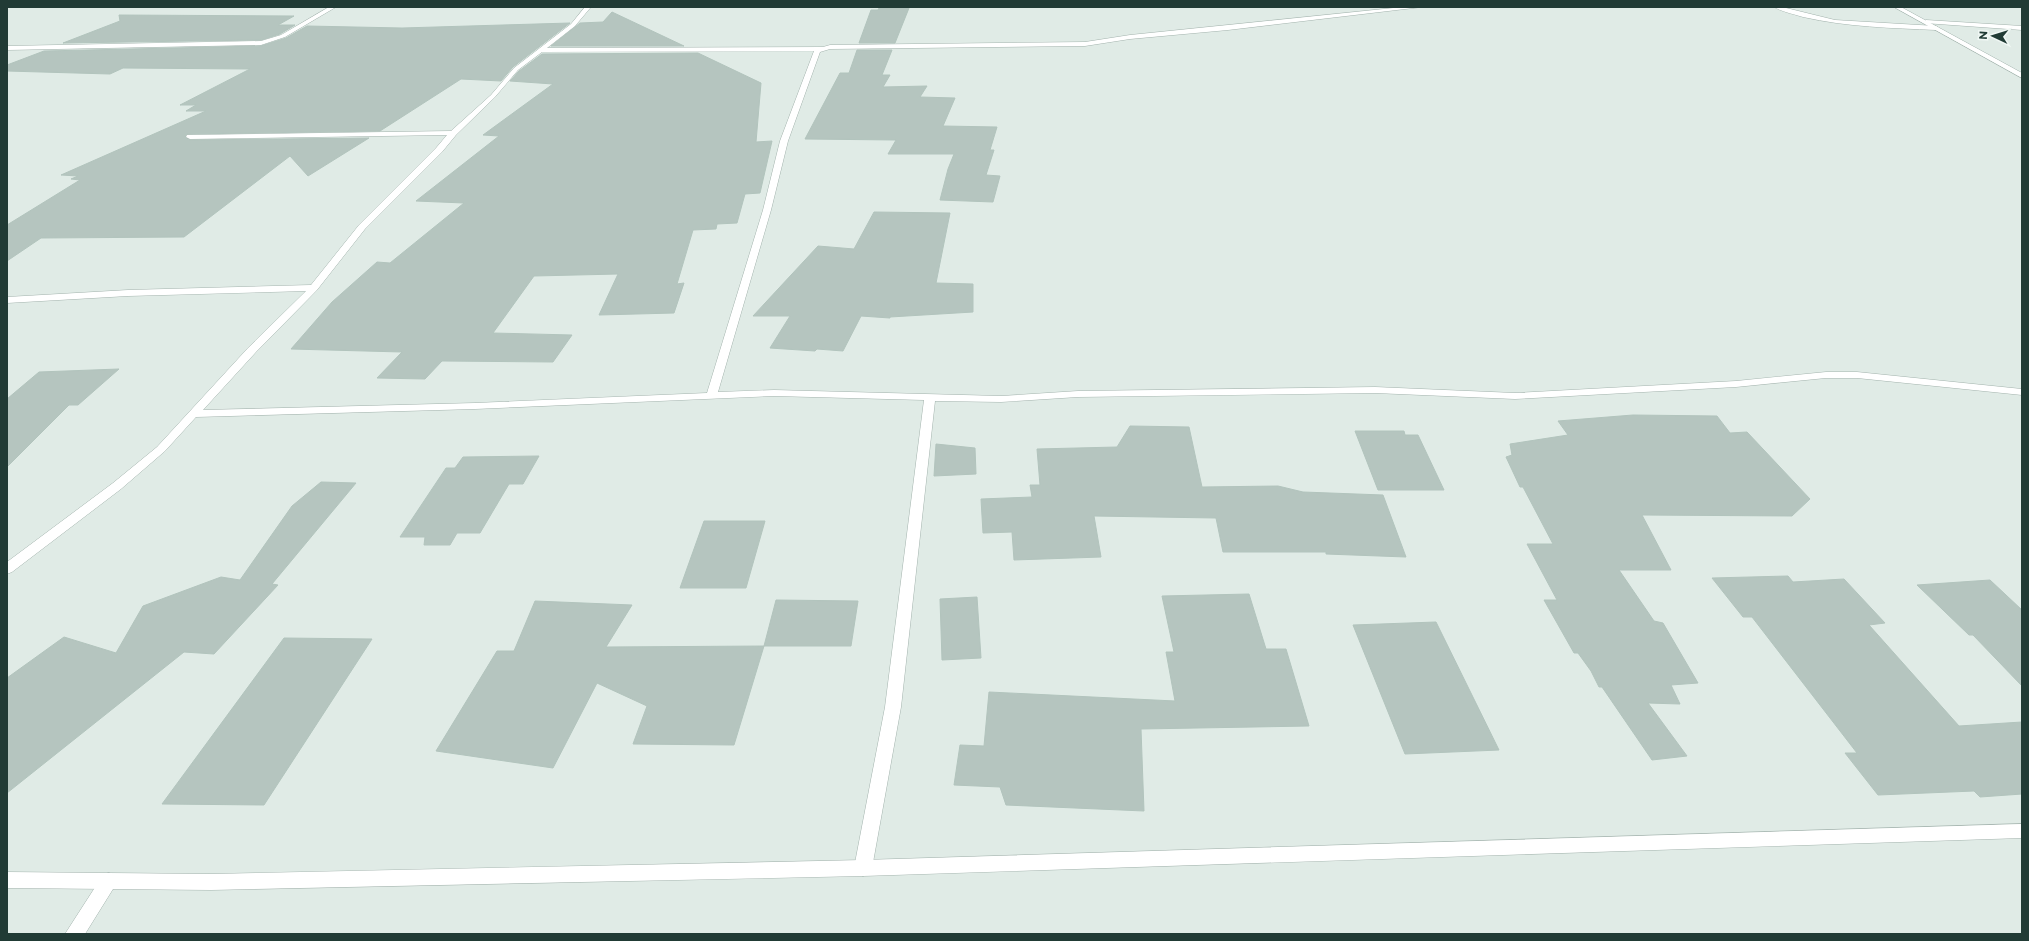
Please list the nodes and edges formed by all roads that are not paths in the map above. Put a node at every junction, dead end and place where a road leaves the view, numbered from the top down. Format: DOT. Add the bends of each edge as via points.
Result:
graph roads {
  1 [pos="332,7"];
  2 [pos="588,7"];
  3 [pos="1419,7"];
  4 [pos="1777,7"];
  5 [pos="1897,7"];
  6 [pos="1925,22"];
  7 [pos="1936,28"];
  8 [pos="2022,28"];
  9 [pos="7,48"];
  10 [pos="822,49"];
  11 [pos="540,50"];
  12 [pos="2022,76"];
  13 [pos="453,133"];
  14 [pos="190,137"];
  15 [pos="314,288"];
  16 [pos="7,300"];
  17 [pos="2022,392"];
  18 [pos="712,395"];
  19 [pos="930,396"];
  20 [pos="193,414"];
  21 [pos="7,569"];
  22 [pos="2022,831"];
  23 [pos="863,868"];
  24 [pos="7,880"];
  25 [pos="109,881"];
  26 [pos="74,934"];
  1 -- 9 [label="street" via="283,36 261,44"];
  2 -- 11 [label="street" via="573,25"];
  3 -- 10 [label="street" via="1138,36 1085,44"];
  4 -- 7 [label="street" via="1792,13 1867,25"];
  5 -- 6 [label="street"];
  6 -- 7 [label="street"];
  6 -- 8 [label="street"];
  7 -- 12 [label="street"];
  10 -- 11 [label="street"];
  10 -- 18 [label="street" via="817,51 808,72 784,141 767,210"];
  11 -- 13 [label="street" via="516,69 493,96"];
  13 -- 14 [label="street"];
  13 -- 15 [label="street" via="362,227"];
  15 -- 16 [label="street" via="134,293"];
  15 -- 20 [label="street"];
  17 -- 19 [label="street" via="1857,375 1826,375 1736,384 1515,396 1375,390 1078,394 1001,399"];
  18 -- 19 [label="street" via="774,393"];
  18 -- 20 [label="street" via="475,406"];
  19 -- 23 [label="street" via="893,707"];
  20 -- 21 [label="street" via="161,449 117,486"];
  22 -- 23 [label="street"];
  23 -- 25 [label="street" via="211,882"];
  24 -- 25 [label="street"];
  25 -- 26 [label="street"];
}
